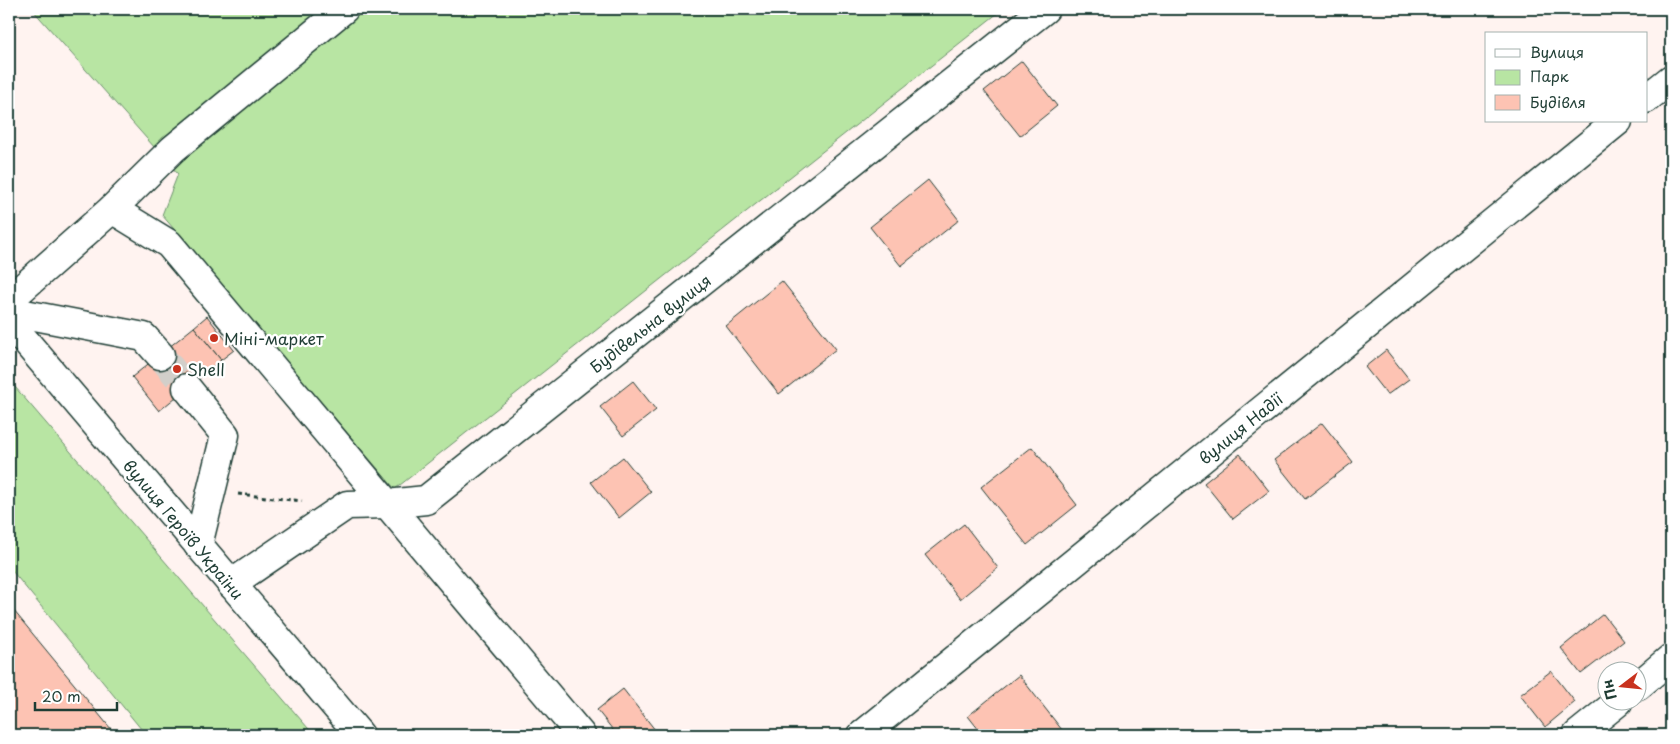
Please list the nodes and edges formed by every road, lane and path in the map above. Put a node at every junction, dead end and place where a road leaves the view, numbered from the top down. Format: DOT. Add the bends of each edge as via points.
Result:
graph roads {
  1 [pos="344,9"];
  2 [pos="1045,9"];
  3 [pos="1671,79"];
  4 [pos="1648,97"];
  5 [pos="1617,122"];
  6 [pos="112,209"];
  7 [pos="9,300"];
  8 [pos="9,311"];
  9 [pos="9,322"];
  10 [pos="160,355"];
  11 [pos="187,388"];
  12 [pos="211,491"];
  13 [pos="387,504"];
  14 [pos="347,505"];
  15 [pos="198,545"];
  16 [pos="231,584"];
  17 [pos="1671,658"];
  18 [pos="1648,678"];
  19 [pos="1606,712"];
  20 [pos="360,735"];
  21 [pos="582,735"];
  22 [pos="862,735"];
  23 [pos="1577,735"];
  1 -- 6 [label="street" via="173,149"];
  2 -- 13 [label="street, Будівельна вулиця" via="426,500"];
  3 -- 4 [label="street"];
  5 -- 22 [label="street, вулиця Надії"];
  6 -- 7 [label="street"];
  6 -- 13 [label="street" via="169,244"];
  8 -- 10 [label="street" via="144,336"];
  9 -- 15 [label="street, вулиця Героїв України"];
  11 -- 12 [label="street" via="225,435"];
  12 -- 14 [label="path"];
  12 -- 15 [label="street"];
  13 -- 14 [label="street, Будівельна вулиця"];
  13 -- 21 [label="street"];
  14 -- 16 [label="street"];
  15 -- 16 [label="street, вулиця Героїв України"];
  16 -- 20 [label="street, вулиця Героїв України"];
  17 -- 18 [label="street"];
  19 -- 23 [label="street"];
}
